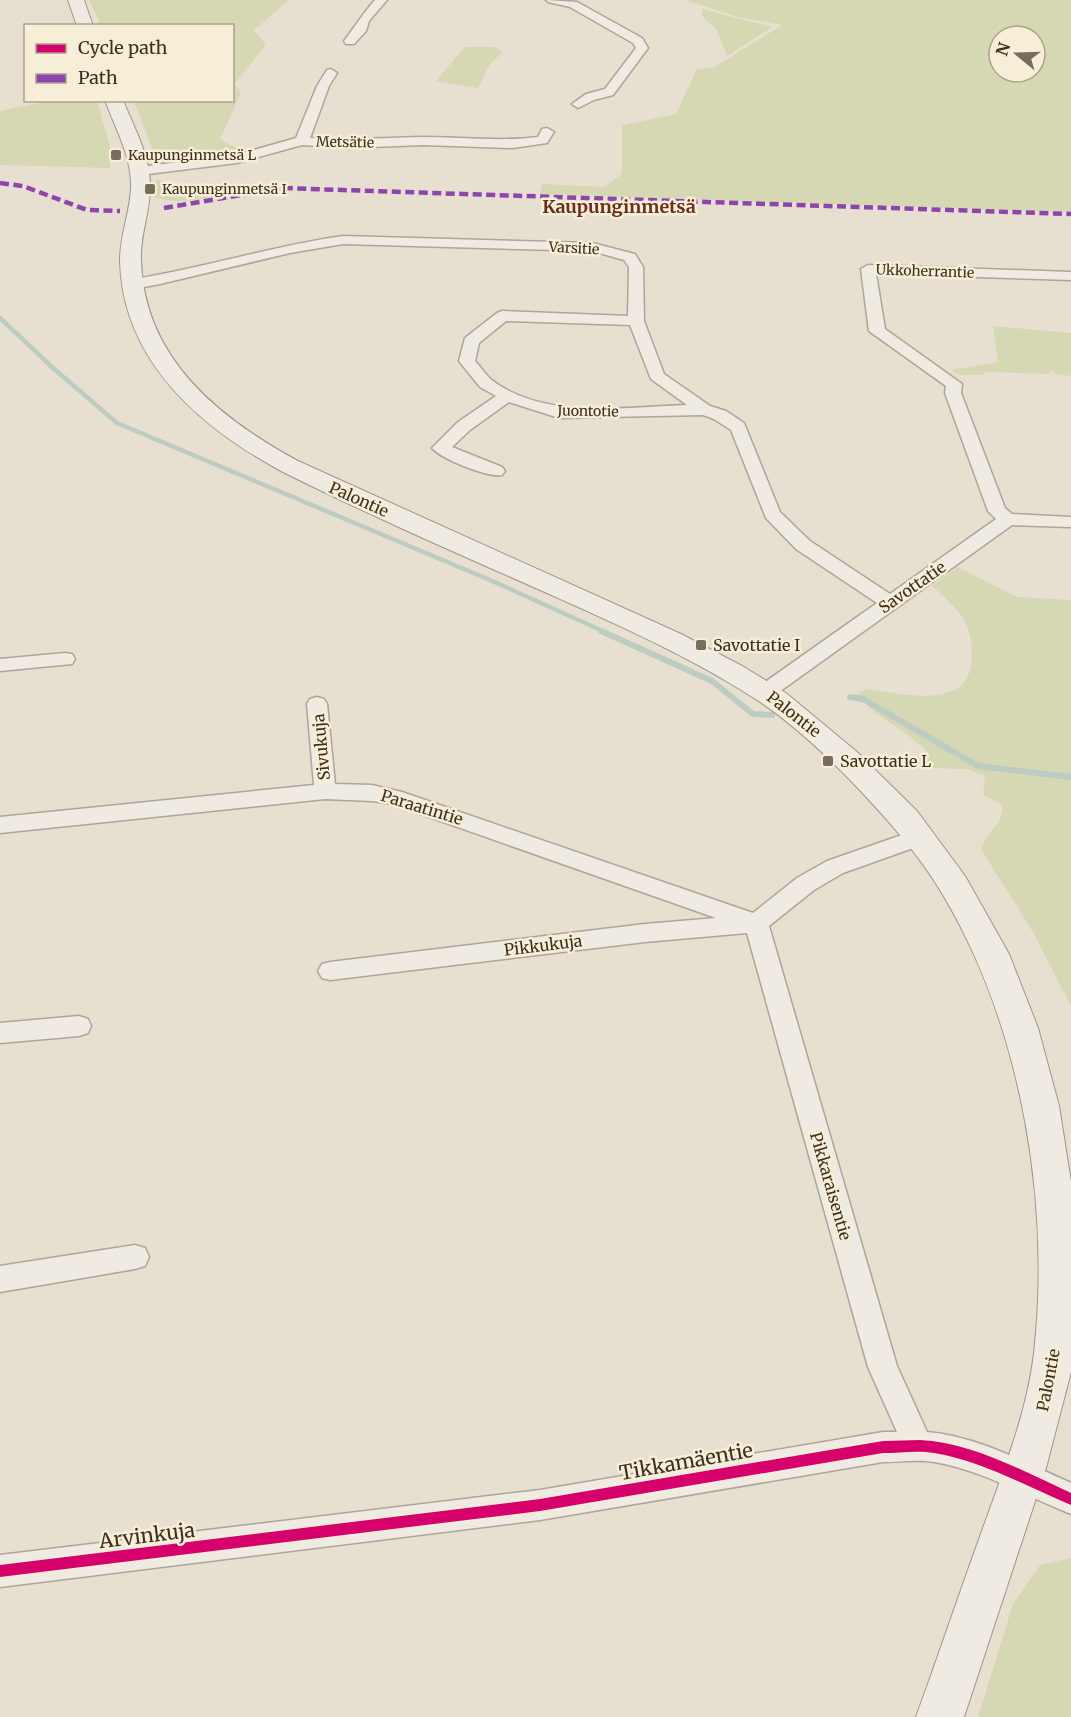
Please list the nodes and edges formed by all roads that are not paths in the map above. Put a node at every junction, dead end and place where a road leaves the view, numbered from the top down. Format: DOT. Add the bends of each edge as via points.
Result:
graph roads {
  1 [pos="76,0"];
  2 [pos="381,0"];
  3 [pos="552,0"];
  4 [pos="84,24"];
  5 [pos="350,41"];
  6 [pos="332,73"];
  7 [pos="115,102"];
  8 [pos="578,104"];
  9 [pos="547,132"];
  10 [pos="302,141"];
  11 [pos="140,171"];
  12 [pos="1071,276"];
  13 [pos="134,284"];
  14 [pos="636,321"];
  15 [pos="507,396"];
  16 [pos="704,410"];
  17 [pos="496,471"];
  18 [pos="1008,519"];
  19 [pos="1071,522"];
  20 [pos="889,602"];
  21 [pos="65,659"];
  22 [pos="0,665"];
  23 [pos="765,692"];
  24 [pos="317,704"];
  25 [pos="325,791"];
  26 [pos="0,825"];
  27 [pos="922,836"];
  28 [pos="756,923"];
  29 [pos="330,971"];
  30 [pos="79,1026"];
  31 [pos="0,1033"];
  32 [pos="135,1257"];
  33 [pos="0,1279"];
  34 [pos="918,1446"];
  35 [pos="1023,1477"];
  36 [pos="1071,1499"];
  37 [pos="299,1534"];
  38 [pos="0,1571"];
  39 [pos="940,1717"];
  1 -- 4 [label="street"];
  2 -- 5 [label="street"];
  3 -- 8 [label="street" via="573,3 642,48 609,92"];
  6 -- 10 [label="street"];
  7 -- 11 [label="street, Palontie"];
  9 -- 10 [label="street, Metsätie" via="542,140 525,144"];
  10 -- 11 [label="street, Metsätie" via="237,159"];
  11 -- 13 [label="street, Palontie" via="130,249"];
  12 -- 18 [label="street, Ukkoherrantie" via="868,269 877,331 954,384 953,393 997,511"];
  13 -- 14 [label="street, Varsitie" via="308,244 343,240 592,247 630,257 636,267"];
  13 -- 23 [label="street, Palontie" via="143,320 173,376 219,422 260,450 702,655"];
  14 -- 15 [label="street, Juontotie" via="502,316 471,341 467,362 486,384"];
  14 -- 16 [label="street, Varsitie" via="657,376"];
  15 -- 16 [label="street, Juontotie" via="559,412"];
  15 -- 17 [label="street" via="464,426 441,448"];
  16 -- 20 [label="street, Varsitie" via="720,415 738,428 772,514 803,545"];
  18 -- 19 [label="street"];
  18 -- 20 [label="street, Savottatie"];
  20 -- 23 [label="street, Savottatie"];
  21 -- 22 [label="street"];
  23 -- 27 [label="street, Palontie" via="871,780"];
  24 -- 25 [label="street, Sivukuja"];
  25 -- 26 [label="street, Paraatintie"];
  25 -- 28 [label="street, Paraatintie" via="394,797"];
  27 -- 28 [label="street" via="840,864 806,884"];
  27 -- 35 [label="street, Palontie" via="961,888 1011,979 1042,1069 1059,1157 1062,1282 1056,1340 1040,1422"];
  28 -- 29 [label="street, Pikkukuja"];
  28 -- 34 [label="street, Pikkaraisentie" via="883,1367"];
  30 -- 31 [label="street"];
  32 -- 33 [label="street"];
  34 -- 35 [label="street, Tikkamäentie" via="957,1453"];
  34 -- 37 [label="street, Tikkamäentie" via="883,1447 540,1504"];
  35 -- 36 [label="street, Tikkamäentie"];
  35 -- 39 [label="street, Palontie"];
  37 -- 38 [label="street, Arvinkuja"];
}
